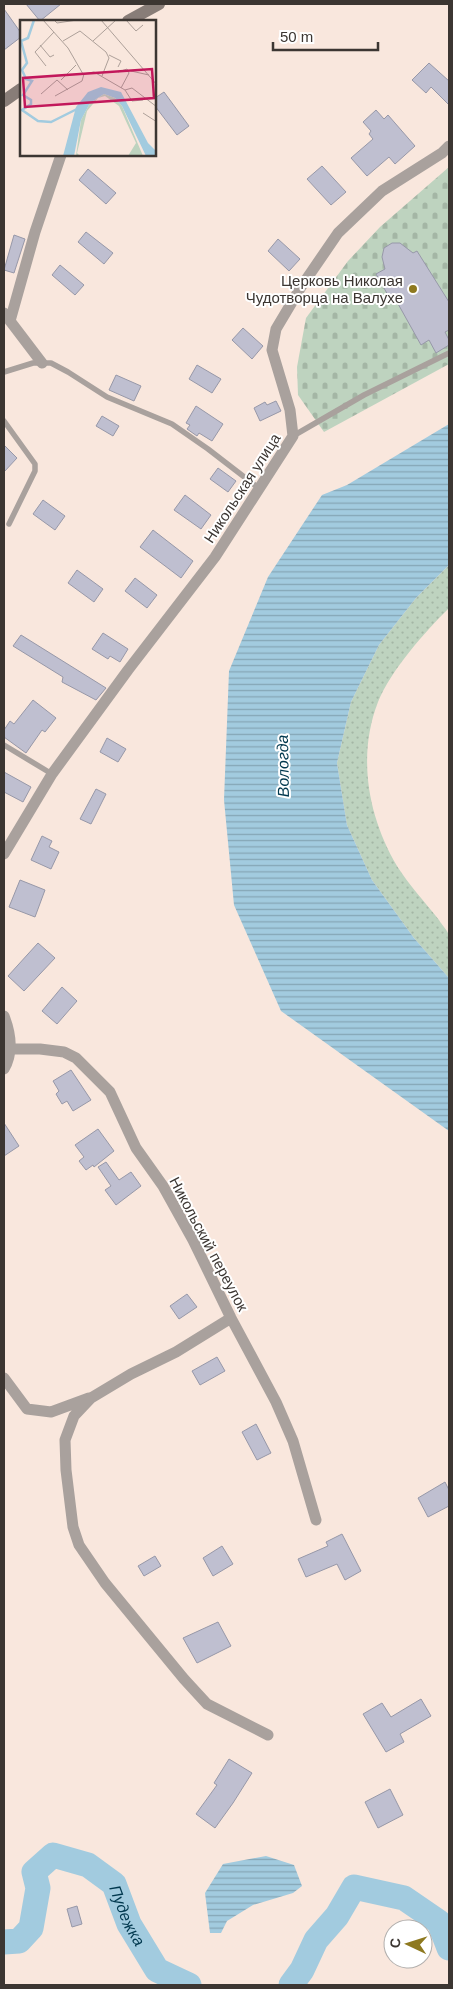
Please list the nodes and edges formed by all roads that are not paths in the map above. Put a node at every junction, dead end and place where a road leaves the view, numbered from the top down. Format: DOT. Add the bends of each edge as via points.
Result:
graph roads {
  1 [pos="159,4"];
  2 [pos="130,20"];
  3 [pos="20,90"];
  4 [pos="4,101"];
  5 [pos="447,152"];
  6 [pos="61,156"];
  7 [pos="7,317"];
  8 [pos="449,352"];
  9 [pos="42,363"];
  10 [pos="4,372"];
  11 [pos="4,421"];
  12 [pos="293,436"];
  13 [pos="260,489"];
  14 [pos="9,524"];
  15 [pos="4,745"];
  16 [pos="52,774"];
  17 [pos="4,854"];
  18 [pos="4,1016"];
  19 [pos="11,1049"];
  20 [pos="4,1069"];
  21 [pos="231,1318"];
  22 [pos="4,1378"];
  23 [pos="91,1398"];
  24 [pos="316,1520"];
  25 [pos="268,1735"];
  1 -- 2 [label="street"];
  3 -- 4 [label="street"];
  5 -- 12 [label="street, Никольская улица" via="382,191 338,233 276,329 272,350 290,410"];
  6 -- 7 [label="street"];
  7 -- 9 [label="street"];
  8 -- 12 [label="lane"];
  9 -- 10 [label="lane"];
  9 -- 13 [label="lane" via="50,363 107,397 172,424"];
  11 -- 14 [label="lane" via="34,464"];
  12 -- 13 [label="street, Никольская улица"];
  13 -- 16 [label="street, Никольская улица" via="216,557"];
  15 -- 16 [label="lane"];
  16 -- 17 [label="street, Никольская улица"];
  18 -- 19 [label="street"];
  19 -- 20 [label="street"];
  19 -- 21 [label="street, Никольский переулок" via="64,1052 76,1058 110,1092 136,1148 163,1186 194,1240"];
  21 -- 23 [label="street"];
  21 -- 24 [label="street, Никольский переулок" via="293,1441"];
  22 -- 23 [label="street" via="28,1409 51,1412"];
  23 -- 25 [label="street" via="74,1416 65,1440 69,1499 79,1545 105,1583 207,1704"];
}
